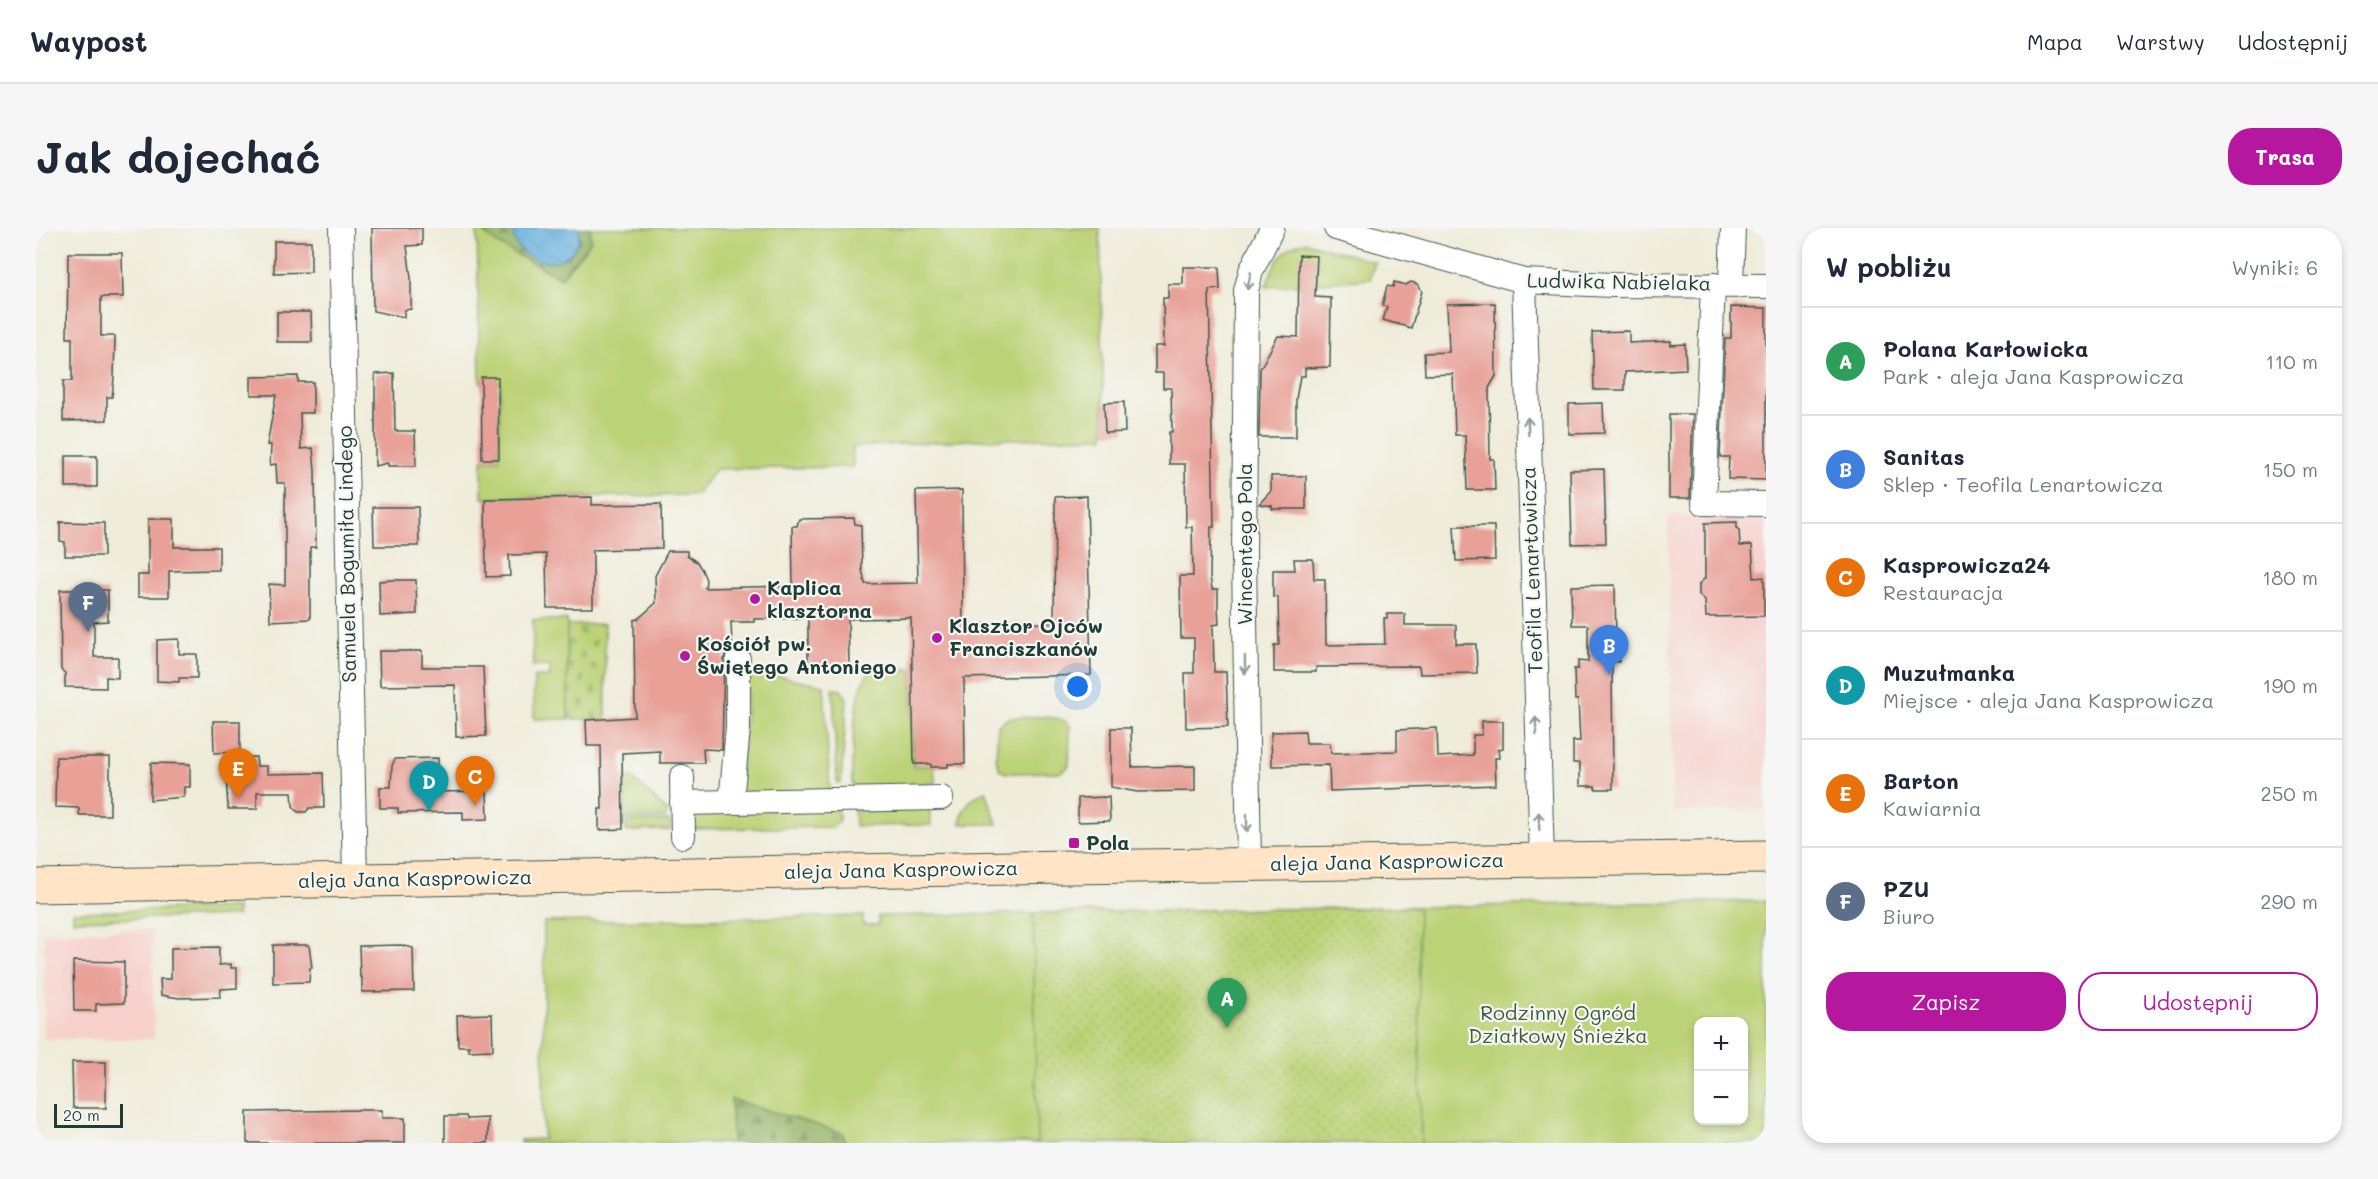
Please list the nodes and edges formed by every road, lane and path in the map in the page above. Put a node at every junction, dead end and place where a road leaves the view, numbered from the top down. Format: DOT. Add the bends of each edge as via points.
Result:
graph roads {
  1 [pos="341,228"];
  2 [pos="1272,228"];
  3 [pos="1336,228"];
  4 [pos="1733,228"];
  5 [pos="1524,281"];
  6 [pos="1722,284"];
  7 [pos="1766,286"];
  8 [pos="1766,504"];
  9 [pos="738,659"];
  10 [pos="682,777"];
  11 [pos="941,798"];
  12 [pos="731,802"];
  13 [pos="682,803"];
  14 [pos="683,836"];
  15 [pos="1766,857"];
  16 [pos="1542,859"];
  17 [pos="1249,865"];
  18 [pos="355,880"];
  19 [pos="36,886"];
  1 -- 18 [label="street, Samuela Bogumiła Lindego"];
  2 -- 17 [label="street, Wincentego Pola, one-way" via="1251,271 1246,291 1244,559"];
  3 -- 5 [label="street, Ludwika Nabielaka"];
  4 -- 6 [label="street"];
  5 -- 6 [label="street, Ludwika Nabielaka"];
  16 -- 5 [label="street, Teofila Lenartowicza, one-way"];
  6 -- 7 [label="street, Ludwika Nabielaka"];
  6 -- 8 [label="street" via="1704,503"];
  9 -- 12 [label="street" via="738,728"];
  10 -- 13 [label="street"];
  11 -- 12 [label="street"];
  12 -- 13 [label="street"];
  13 -- 14 [label="street"];
  15 -- 16 [label="street, aleja Jana Kasprowicza"];
  16 -- 17 [label="street, aleja Jana Kasprowicza"];
  17 -- 18 [label="street, aleja Jana Kasprowicza"];
  18 -- 19 [label="street, aleja Jana Kasprowicza"];
}
